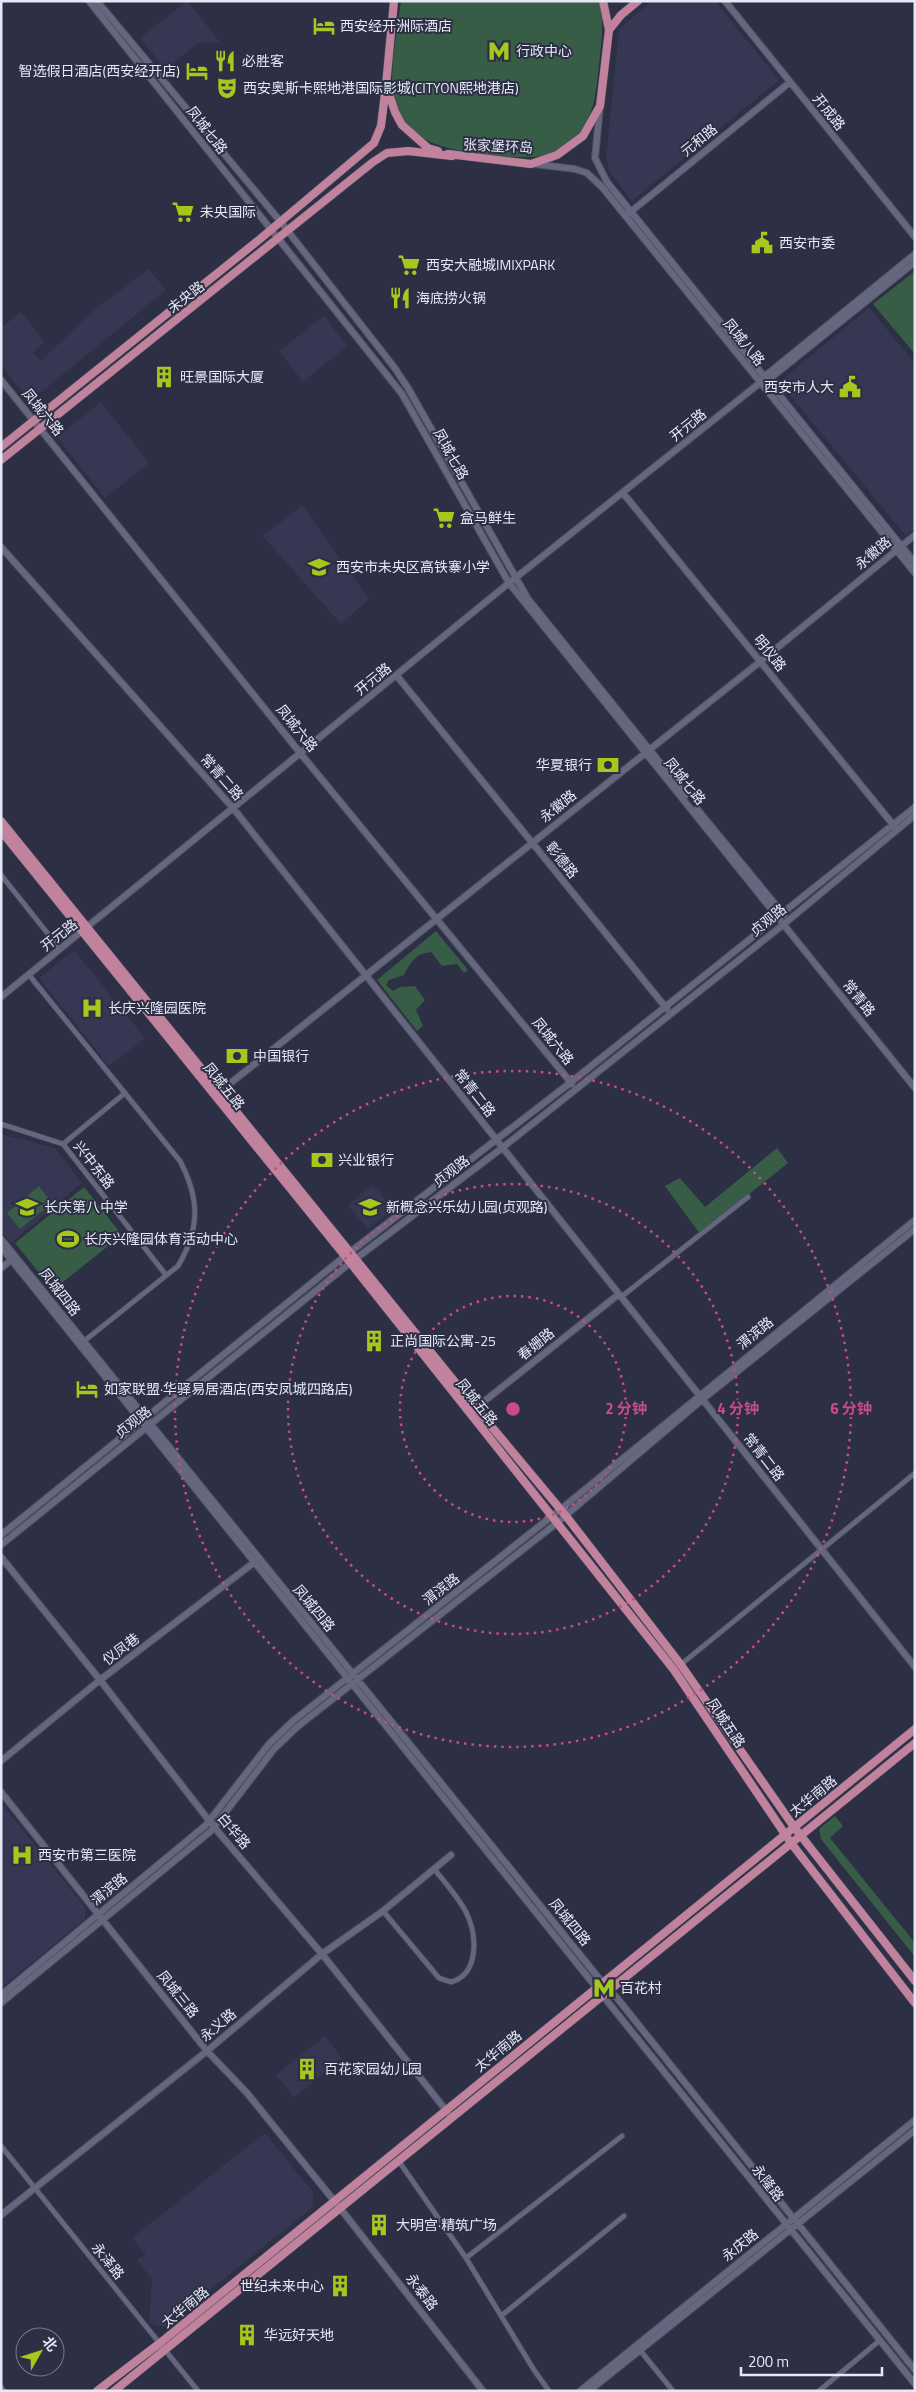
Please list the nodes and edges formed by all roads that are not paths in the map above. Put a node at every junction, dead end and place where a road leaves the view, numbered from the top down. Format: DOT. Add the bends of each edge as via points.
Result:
graph roads {
  1 [pos="89,1"];
  2 [pos="97,1"];
  3 [pos="394,1"];
  4 [pos="603,1"];
  5 [pos="638,1"];
  6 [pos="725,1"];
  7 [pos="608,30"];
  8 [pos="789,83"];
  9 [pos="386,86"];
  10 [pos="600,106"];
  11 [pos="452,156"];
  12 [pos="531,164"];
  13 [pos="628,214"];
  14 [pos="280,221"];
  15 [pos="270,230"];
  16 [pos="287,230"];
  17 [pos="915,237"];
  18 [pos="277,239"];
  19 [pos="915,254"];
  20 [pos="915,262"];
  21 [pos="1,380"];
  22 [pos="765,380"];
  23 [pos="34,420"];
  24 [pos="40,428"];
  25 [pos="1,447"];
  26 [pos="1,460"];
  27 [pos="623,493"];
  28 [pos="915,535"];
  29 [pos="1,547"];
  30 [pos="899,548"];
  31 [pos="915,563"];
  32 [pos="915,573"];
  33 [pos="512,581"];
  34 [pos="761,661"];
  35 [pos="397,676"];
  36 [pos="647,750"];
  37 [pos="301,754"];
  38 [pos="915,807"];
  39 [pos="233,808"];
  40 [pos="915,816"];
  41 [pos="1,821"];
  42 [pos="895,827"];
  43 [pos="1,831"];
  44 [pos="532,843"];
  45 [pos="1,876"];
  46 [pos="780,915"];
  47 [pos="438,919"];
  48 [pos="786,922"];
  49 [pos="85,930"];
  50 [pos="60,949"];
  51 [pos="29,975"];
  52 [pos="366,976"];
  53 [pos="1,996"];
  54 [pos="665,1007"];
  55 [pos="670,1013"];
  56 [pos="570,1082"];
  57 [pos="915,1088"];
  58 [pos="576,1089"];
  59 [pos="125,1093"];
  60 [pos="218,1094"];
  61 [pos="1,1124"];
  62 [pos="496,1141"];
  63 [pos="63,1144"];
  64 [pos="502,1148"];
  65 [pos="748,1197"];
  66 [pos="915,1220"];
  67 [pos="915,1229"];
  68 [pos="1,1239"];
  69 [pos="1,1247"];
  70 [pos="351,1257"];
  71 [pos="14,1258"];
  72 [pos="1,1268"];
  73 [pos="166,1275"];
  74 [pos="620,1295"];
  75 [pos="83,1342"];
  76 [pos="701,1397"];
  77 [pos="476,1408"];
  78 [pos="469,1413"];
  79 [pos="146,1417"];
  80 [pos="140,1422"];
  81 [pos="149,1426"];
  82 [pos="914,1474"];
  83 [pos="564,1512"];
  84 [pos="555,1519"];
  85 [pos="1,1535"];
  86 [pos="1,1545"];
  87 [pos="820,1550"];
  88 [pos="1,1557"];
  89 [pos="256,1561"];
  90 [pos="677,1667"];
  91 [pos="915,1667"];
  92 [pos="353,1679"];
  93 [pos="100,1680"];
  94 [pos="915,1729"];
  95 [pos="915,1743"];
  96 [pos="1,1761"];
  97 [pos="1,1792"];
  98 [pos="212,1824"];
  99 [pos="794,1827"];
  100 [pos="786,1834"];
  101 [pos="801,1836"];
  102 [pos="791,1843"];
  103 [pos="451,1855"];
  104 [pos="434,1869"];
  105 [pos="383,1910"];
  106 [pos="97,1914"];
  107 [pos="102,1920"];
  108 [pos="322,1954"];
  109 [pos="915,1981"];
  110 [pos="599,1985"];
  111 [pos="610,1990"];
  112 [pos="1,1995"];
  113 [pos="603,1996"];
  114 [pos="1,2003"];
  115 [pos="915,2003"];
  116 [pos="208,2051"];
  117 [pos="446,2110"];
  118 [pos="452,2117"];
  119 [pos="915,2120"];
  120 [pos="915,2130"];
  121 [pos="622,2136"];
  122 [pos="1,2146"];
  123 [pos="398,2160"];
  124 [pos="34,2188"];
  125 [pos="334,2201"];
  126 [pos="340,2208"];
  127 [pos="1,2215"];
  128 [pos="624,2216"];
  129 [pos="795,2222"];
  130 [pos="787,2228"];
  131 [pos="466,2258"];
  132 [pos="501,2316"];
  133 [pos="879,2341"];
  134 [pos="163,2346"];
  135 [pos="638,2347"];
  136 [pos="915,2370"];
  137 [pos="915,2384"];
  138 [pos="1,2387"];
  139 [pos="4,2391"];
  140 [pos="97,2391"];
  141 [pos="114,2391"];
  142 [pos="198,2391"];
  143 [pos="483,2391"];
  144 [pos="549,2391"];
  145 [pos="580,2391"];
  146 [pos="589,2391"];
  147 [pos="673,2391"];
  148 [pos="819,2391"];
  1 -- 15 [label="street, 凤城七路"];
  2 -- 14 [label="street, 凤城七路"];
  3 -- 9 [label="main road, 张家堡环岛"];
  4 -- 7 [label="main road, 张家堡环岛"];
  5 -- 7 [label="main road"];
  6 -- 8 [label="street, 开成路"];
  7 -- 10 [label="main road, 张家堡环岛"];
  8 -- 13 [label="street, 元和路"];
  8 -- 17 [label="street, 开成路"];
  9 -- 11 [label="main road, 张家堡环岛" via="402,125 428,148"];
  9 -- 14 [label="main road, 未央路" via="381,126 374,143"];
  10 -- 12 [label="main road, 张家堡环岛" via="583,136 557,155"];
  10 -- 13 [label="street, 凤城八路" via="595,158"];
  11 -- 12 [label="main road, 张家堡环岛"];
  11 -- 16 [label="main road, 未央路" via="408,151 387,153"];
  12 -- 13 [label="street, 凤城八路" via="586,173"];
  13 -- 22 [label="street, 凤城八路"];
  14 -- 15 [label="main road, 未央路"];
  14 -- 16 [label="street, 凤城七路"];
  15 -- 18 [label="street, 凤城七路"];
  15 -- 23 [label="main road, 未央路"];
  16 -- 18 [label="main road, 未央路"];
  16 -- 33 [label="street, 凤城七路" via="408,388"];
  18 -- 24 [label="main road, 未央路"];
  18 -- 33 [label="street, 凤城七路" via="402,394"];
  19 -- 22 [label="street, 开元路"];
  20 -- 22 [label="street, 开元路"];
  21 -- 23 [label="street, 凤城六路"];
  22 -- 27 [label="street, 开元路"];
  22 -- 30 [label="street, 凤城八路"];
  23 -- 24 [label="street, 凤城六路"];
  23 -- 25 [label="main road, 未央路"];
  24 -- 26 [label="main road, 未央路"];
  24 -- 37 [label="street, 凤城六路"];
  27 -- 33 [label="street, 开元路"];
  27 -- 34 [label="street, 明仪路"];
  28 -- 30 [label="street, 永徽路"];
  29 -- 39 [label="street, 常青二路"];
  30 -- 31 [label="street, 凤城八路"];
  30 -- 32 [label="street, 凤城八路"];
  30 -- 34 [label="street, 永徽路"];
  33 -- 35 [label="street, 开元路"];
  33 -- 36 [label="street, 凤城七路"];
  34 -- 36 [label="street, 永徽路"];
  34 -- 42 [label="street, 明仪路"];
  35 -- 37 [label="street, 开元路"];
  35 -- 44 [label="street, 彰德路"];
  36 -- 44 [label="street, 永徽路"];
  36 -- 46 [label="street, 凤城七路"];
  37 -- 39 [label="street, 开元路"];
  37 -- 47 [label="street, 凤城六路"];
  38 -- 42 [label="street, 贞观路"];
  39 -- 49 [label="street, 开元路"];
  39 -- 52 [label="street, 常青二路"];
  40 -- 42 [label="street, 贞观路"];
  41 -- 49 [label="main road, 凤城五路"];
  42 -- 46 [label="street, 贞观路"];
  42 -- 48 [label="street, 贞观路"];
  43 -- 49 [label="main road, 凤城五路"];
  44 -- 47 [label="street, 永徽路"];
  44 -- 54 [label="street, 彰德路"];
  45 -- 50 [label="street"];
  46 -- 48 [label="street, 凤城七路"];
  46 -- 54 [label="street, 贞观路"];
  47 -- 52 [label="street, 永徽路"];
  47 -- 56 [label="street, 凤城六路"];
  48 -- 55 [label="street, 贞观路"];
  48 -- 57 [label="street, 常青路"];
  49 -- 50 [label="street, 开元路"];
  49 -- 60 [label="main road, 凤城五路"];
  50 -- 51 [label="street, 开元路"];
  51 -- 53 [label="street, 开元路"];
  51 -- 59 [label="street"];
  52 -- 60 [label="street, 永徽路"];
  52 -- 62 [label="street, 常青二路"];
  54 -- 55 [label="street, 彰德路"];
  54 -- 56 [label="street, 贞观路"];
  55 -- 58 [label="street, 贞观路"];
  56 -- 58 [label="street, 凤城六路"];
  56 -- 62 [label="street, 贞观路"];
  58 -- 64 [label="street, 贞观路"];
  59 -- 63 [label="street"];
  59 -- 73 [label="street" via="180,1161 190,1178 194,1195 194,1224 187,1250 178,1266"];
  60 -- 70 [label="main road, 凤城五路"];
  61 -- 63 [label="street, 兴中东路"];
  62 -- 64 [label="street, 常青二路"];
  62 -- 70 [label="street, 贞观路"];
  63 -- 73 [label="street, 兴中东路"];
  64 -- 70 [label="street, 贞观路"];
  64 -- 74 [label="street, 常青二路"];
  65 -- 74 [label="street"];
  66 -- 76 [label="street, 渭滨路"];
  67 -- 76 [label="street, 渭滨路"];
  68 -- 71 [label="street, 凤城四路"];
  69 -- 71 [label="street, 凤城四路"];
  70 -- 77 [label="main road, 凤城五路"];
  70 -- 78 [label="main road, 凤城五路"];
  70 -- 79 [label="street, 贞观路"];
  70 -- 81 [label="street, 贞观路"];
  71 -- 72 [label="street"];
  71 -- 75 [label="street, 凤城四路"];
  71 -- 80 [label="street, 凤城四路"];
  73 -- 75 [label="street"];
  74 -- 76 [label="street, 常青二路"];
  74 -- 77 [label="street, 春姗路"];
  75 -- 79 [label="street, 凤城四路"];
  76 -- 83 [label="street, 渭滨路"];
  76 -- 87 [label="street, 常青二路"];
  77 -- 78 [label="street, 春姗路"];
  77 -- 83 [label="main road, 凤城五路"];
  78 -- 84 [label="main road, 凤城五路"];
  79 -- 80 [label="street, 贞观路"];
  79 -- 81 [label="street, 凤城四路"];
  80 -- 81 [label="street, 凤城四路"];
  80 -- 85 [label="street, 贞观路"];
  81 -- 86 [label="street, 贞观路"];
  81 -- 89 [label="street, 凤城四路"];
  82 -- 87 [label="street"];
  83 -- 84 [label="street, 渭滨路"];
  83 -- 90 [label="main road, 凤城五路"];
  84 -- 90 [label="main road, 凤城五路"];
  84 -- 92 [label="street, 渭滨路"];
  87 -- 90 [label="street"];
  87 -- 91 [label="street, 常青二路"];
  88 -- 93 [label="street, 白华路"];
  89 -- 92 [label="street, 凤城四路"];
  89 -- 93 [label="street, 仪凤巷"];
  90 -- 99 [label="main road, 凤城五路"];
  90 -- 100 [label="main road, 凤城五路"];
  92 -- 98 [label="street, 渭滨路" via="292,1721 269,1744"];
  92 -- 110 [label="street, 凤城四路"];
  93 -- 96 [label="street, 仪凤巷"];
  93 -- 98 [label="street, 白华路"];
  94 -- 99 [label="main road, 太华南路"];
  95 -- 101 [label="main road, 太华南路"];
  97 -- 106 [label="street, 凤城三路"];
  98 -- 106 [label="street, 渭滨路"];
  98 -- 107 [label="street, 渭滨路"];
  98 -- 108 [label="street, 白华路"];
  99 -- 100 [label="main road, 太华南路"];
  99 -- 101 [label="main road, 凤城五路"];
  100 -- 102 [label="main road, 凤城五路"];
  100 -- 110 [label="main road, 太华南路"];
  101 -- 102 [label="main road, 太华南路"];
  101 -- 109 [label="main road, 凤城五路"];
  102 -- 111 [label="main road, 太华南路"];
  102 -- 115 [label="main road, 凤城五路"];
  103 -- 104 [label="street, 永义路"];
  104 -- 105 [label="street, 永义路"];
  104 -- 105 [label="street" via="466,1912 471,1927 473,1958 465,1975 451,1982 439,1978"];
  105 -- 108 [label="street, 永义路"];
  106 -- 107 [label="street, 凤城三路"];
  106 -- 112 [label="street, 渭滨路"];
  107 -- 114 [label="street, 渭滨路"];
  107 -- 116 [label="street, 凤城三路"];
  108 -- 116 [label="street, 永义路"];
  108 -- 117 [label="street, 白华路"];
  110 -- 111 [label="street, 凤城四路"];
  110 -- 113 [label="street, 凤城四路"];
  110 -- 117 [label="main road, 太华南路"];
  111 -- 113 [label="main road, 太华南路"];
  111 -- 129 [label="street, 永隆路"];
  113 -- 118 [label="main road, 太华南路"];
  113 -- 130 [label="street, 永隆路"];
  116 -- 124 [label="street, 永义路"];
  116 -- 125 [label="street, 凤城三路" via="247,2093"];
  117 -- 118 [label="street, 白华路"];
  117 -- 125 [label="main road, 太华南路"];
  118 -- 123 [label="main road, 太华南路"];
  119 -- 129 [label="street, 永庆路"];
  120 -- 129 [label="street, 永庆路"];
  121 -- 131 [label="street"];
  122 -- 124 [label="street, 永泽路"];
  123 -- 126 [label="main road, 太华南路"];
  123 -- 131 [label="street"];
  124 -- 127 [label="street, 永义路"];
  124 -- 134 [label="street, 永泽路"];
  125 -- 126 [label="street, 凤城三路"];
  125 -- 134 [label="main road, 太华南路"];
  126 -- 134 [label="main road, 太华南路"];
  126 -- 143 [label="street, 永泰路"];
  128 -- 132 [label="street"];
  129 -- 130 [label="street, 永庆路"];
  129 -- 136 [label="street, 永隆路"];
  130 -- 133 [label="street, 永隆路"];
  130 -- 135 [label="street, 永庆路"];
  131 -- 132 [label="street"];
  132 -- 144 [label="street"];
  133 -- 137 [label="street, 永隆路"];
  133 -- 148 [label="street"];
  134 -- 140 [label="main road, 太华南路"];
  134 -- 141 [label="main road, 太华南路"];
  134 -- 142 [label="street, 永泽路"];
  135 -- 145 [label="street, 永庆路"];
  135 -- 146 [label="street, 永庆路"];
  135 -- 147 [label="street"];
  138 -- 139 [label="street"];
}
